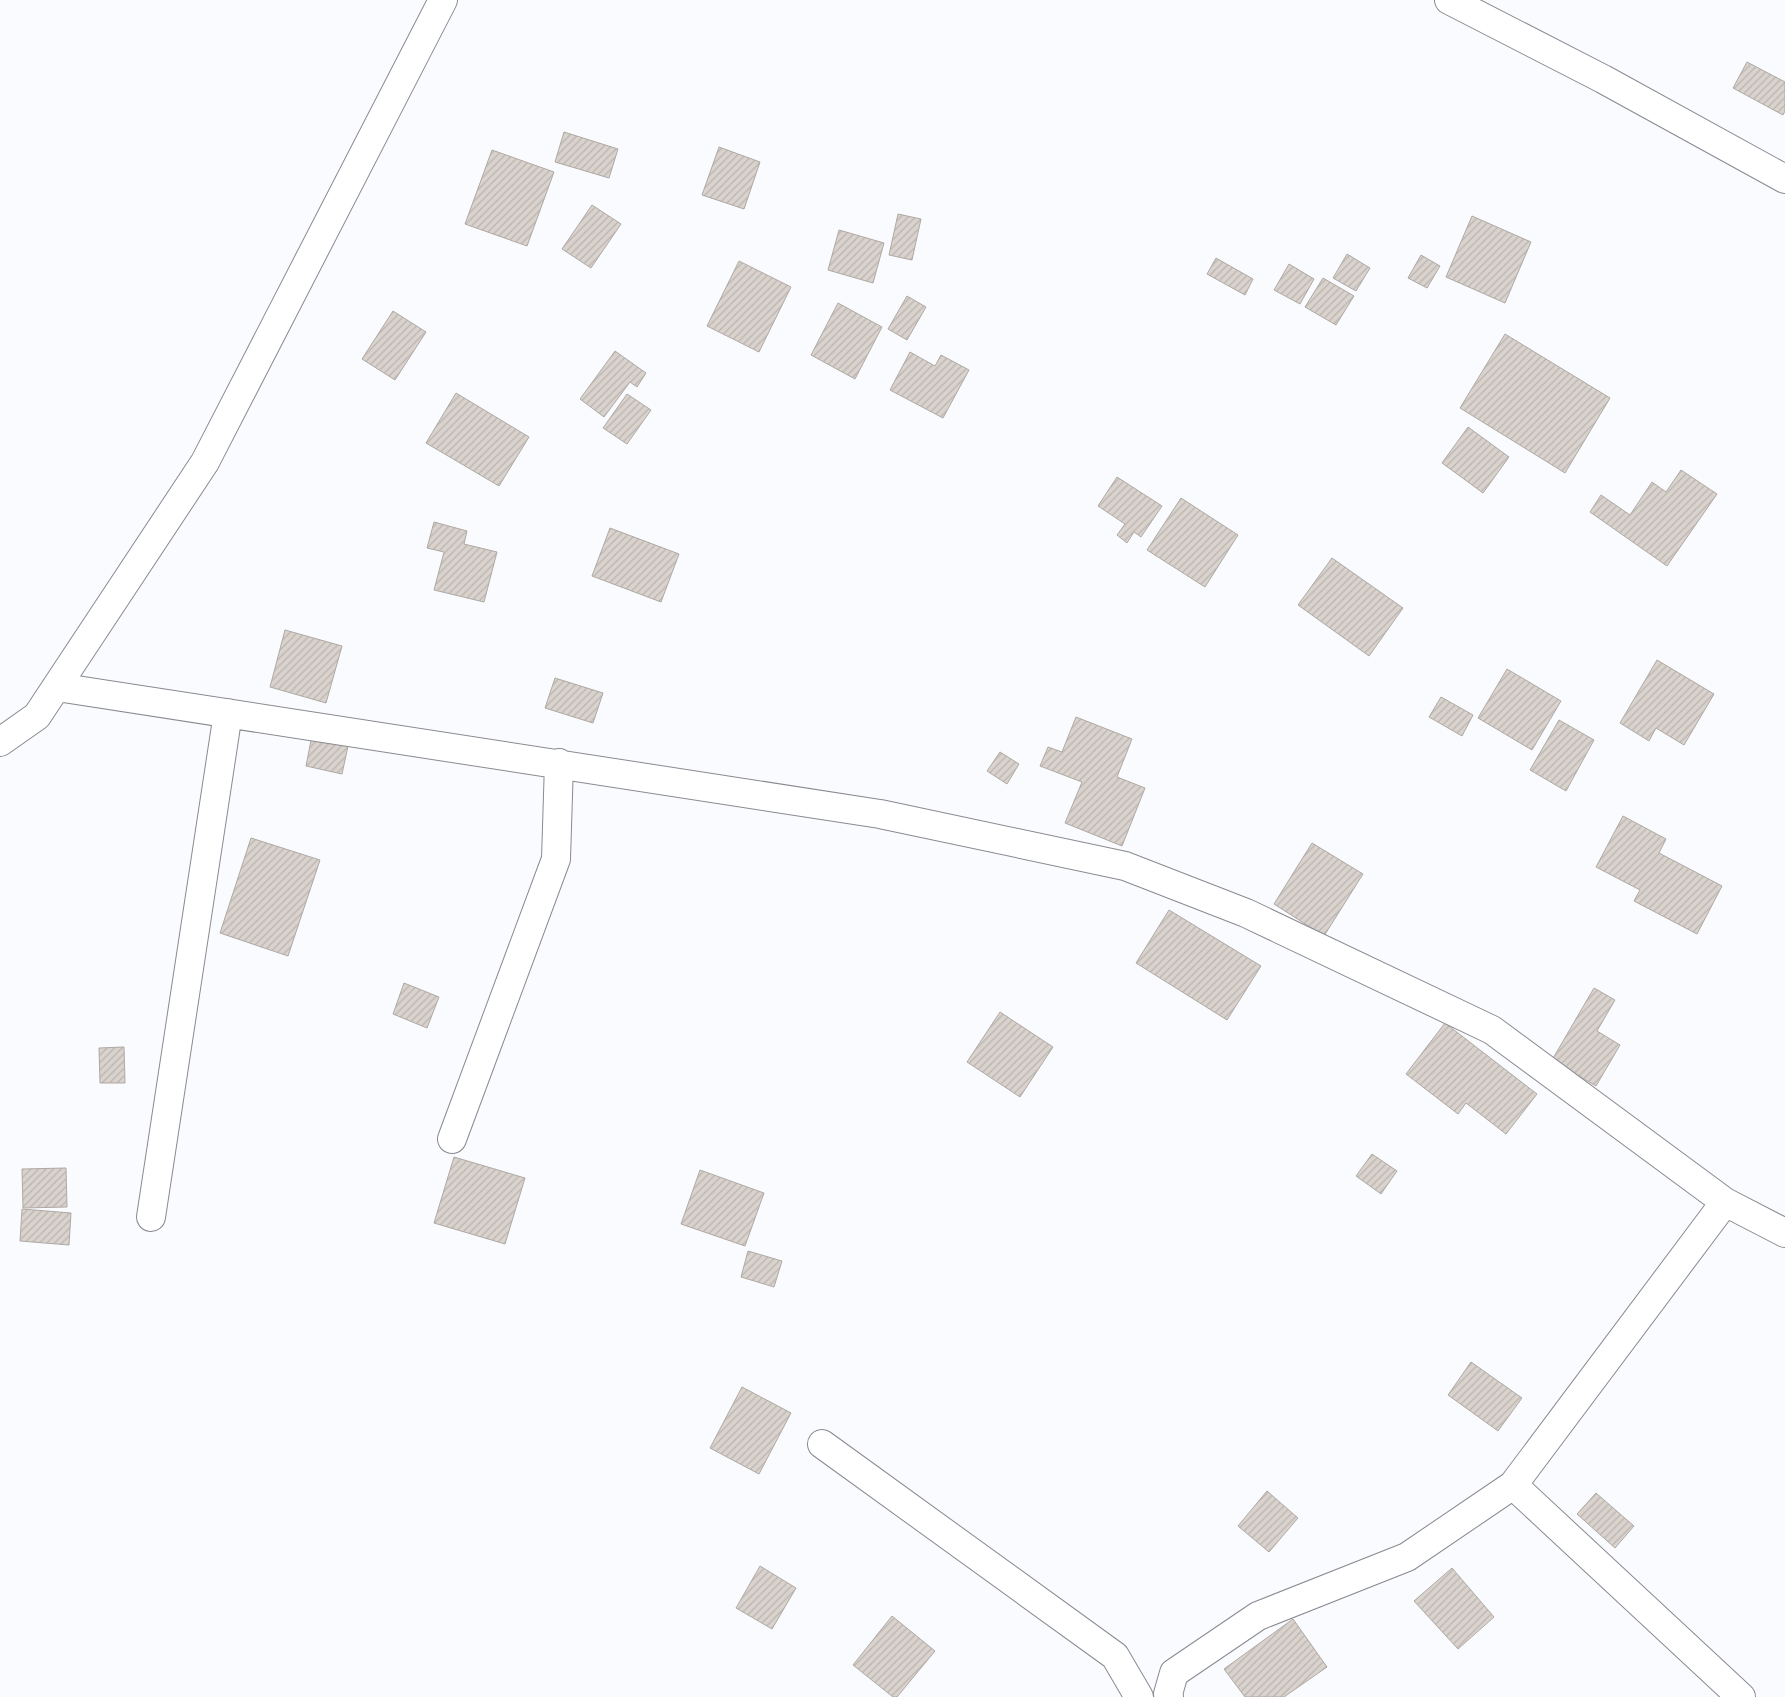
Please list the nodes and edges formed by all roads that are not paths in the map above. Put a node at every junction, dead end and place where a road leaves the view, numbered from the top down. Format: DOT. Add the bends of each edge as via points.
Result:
graph roads {
  1 [pos="443,0"];
  2 [pos="1449,0"];
  3 [pos="1785,179"];
  4 [pos="57,687"];
  5 [pos="228,713"];
  6 [pos="0,742"];
  7 [pos="559,763"];
  8 [pos="452,1139"];
  9 [pos="1725,1202"];
  10 [pos="151,1217"];
  11 [pos="1785,1233"];
  12 [pos="822,1444"];
  13 [pos="1513,1485"];
  14 [pos="1166,1696"];
  15 [pos="1139,1697"];
  16 [pos="1741,1697"];
  1 -- 4 [label="street" via="205,462"];
  2 -- 3 [label="street" via="1603,79"];
  4 -- 5 [label="street"];
  4 -- 6 [label="street" via="38,716"];
  5 -- 7 [label="street"];
  5 -- 10 [label="street"];
  7 -- 8 [label="street" via="556,859"];
  7 -- 9 [label="street" via="880,814 1125,866 1246,913 1492,1030"];
  9 -- 11 [label="street"];
  9 -- 13 [label="street"];
  12 -- 15 [label="street" via="1116,1656"];
  13 -- 14 [label="street" via="1408,1557 1258,1616 1174,1673"];
  13 -- 16 [label="street"];
}
